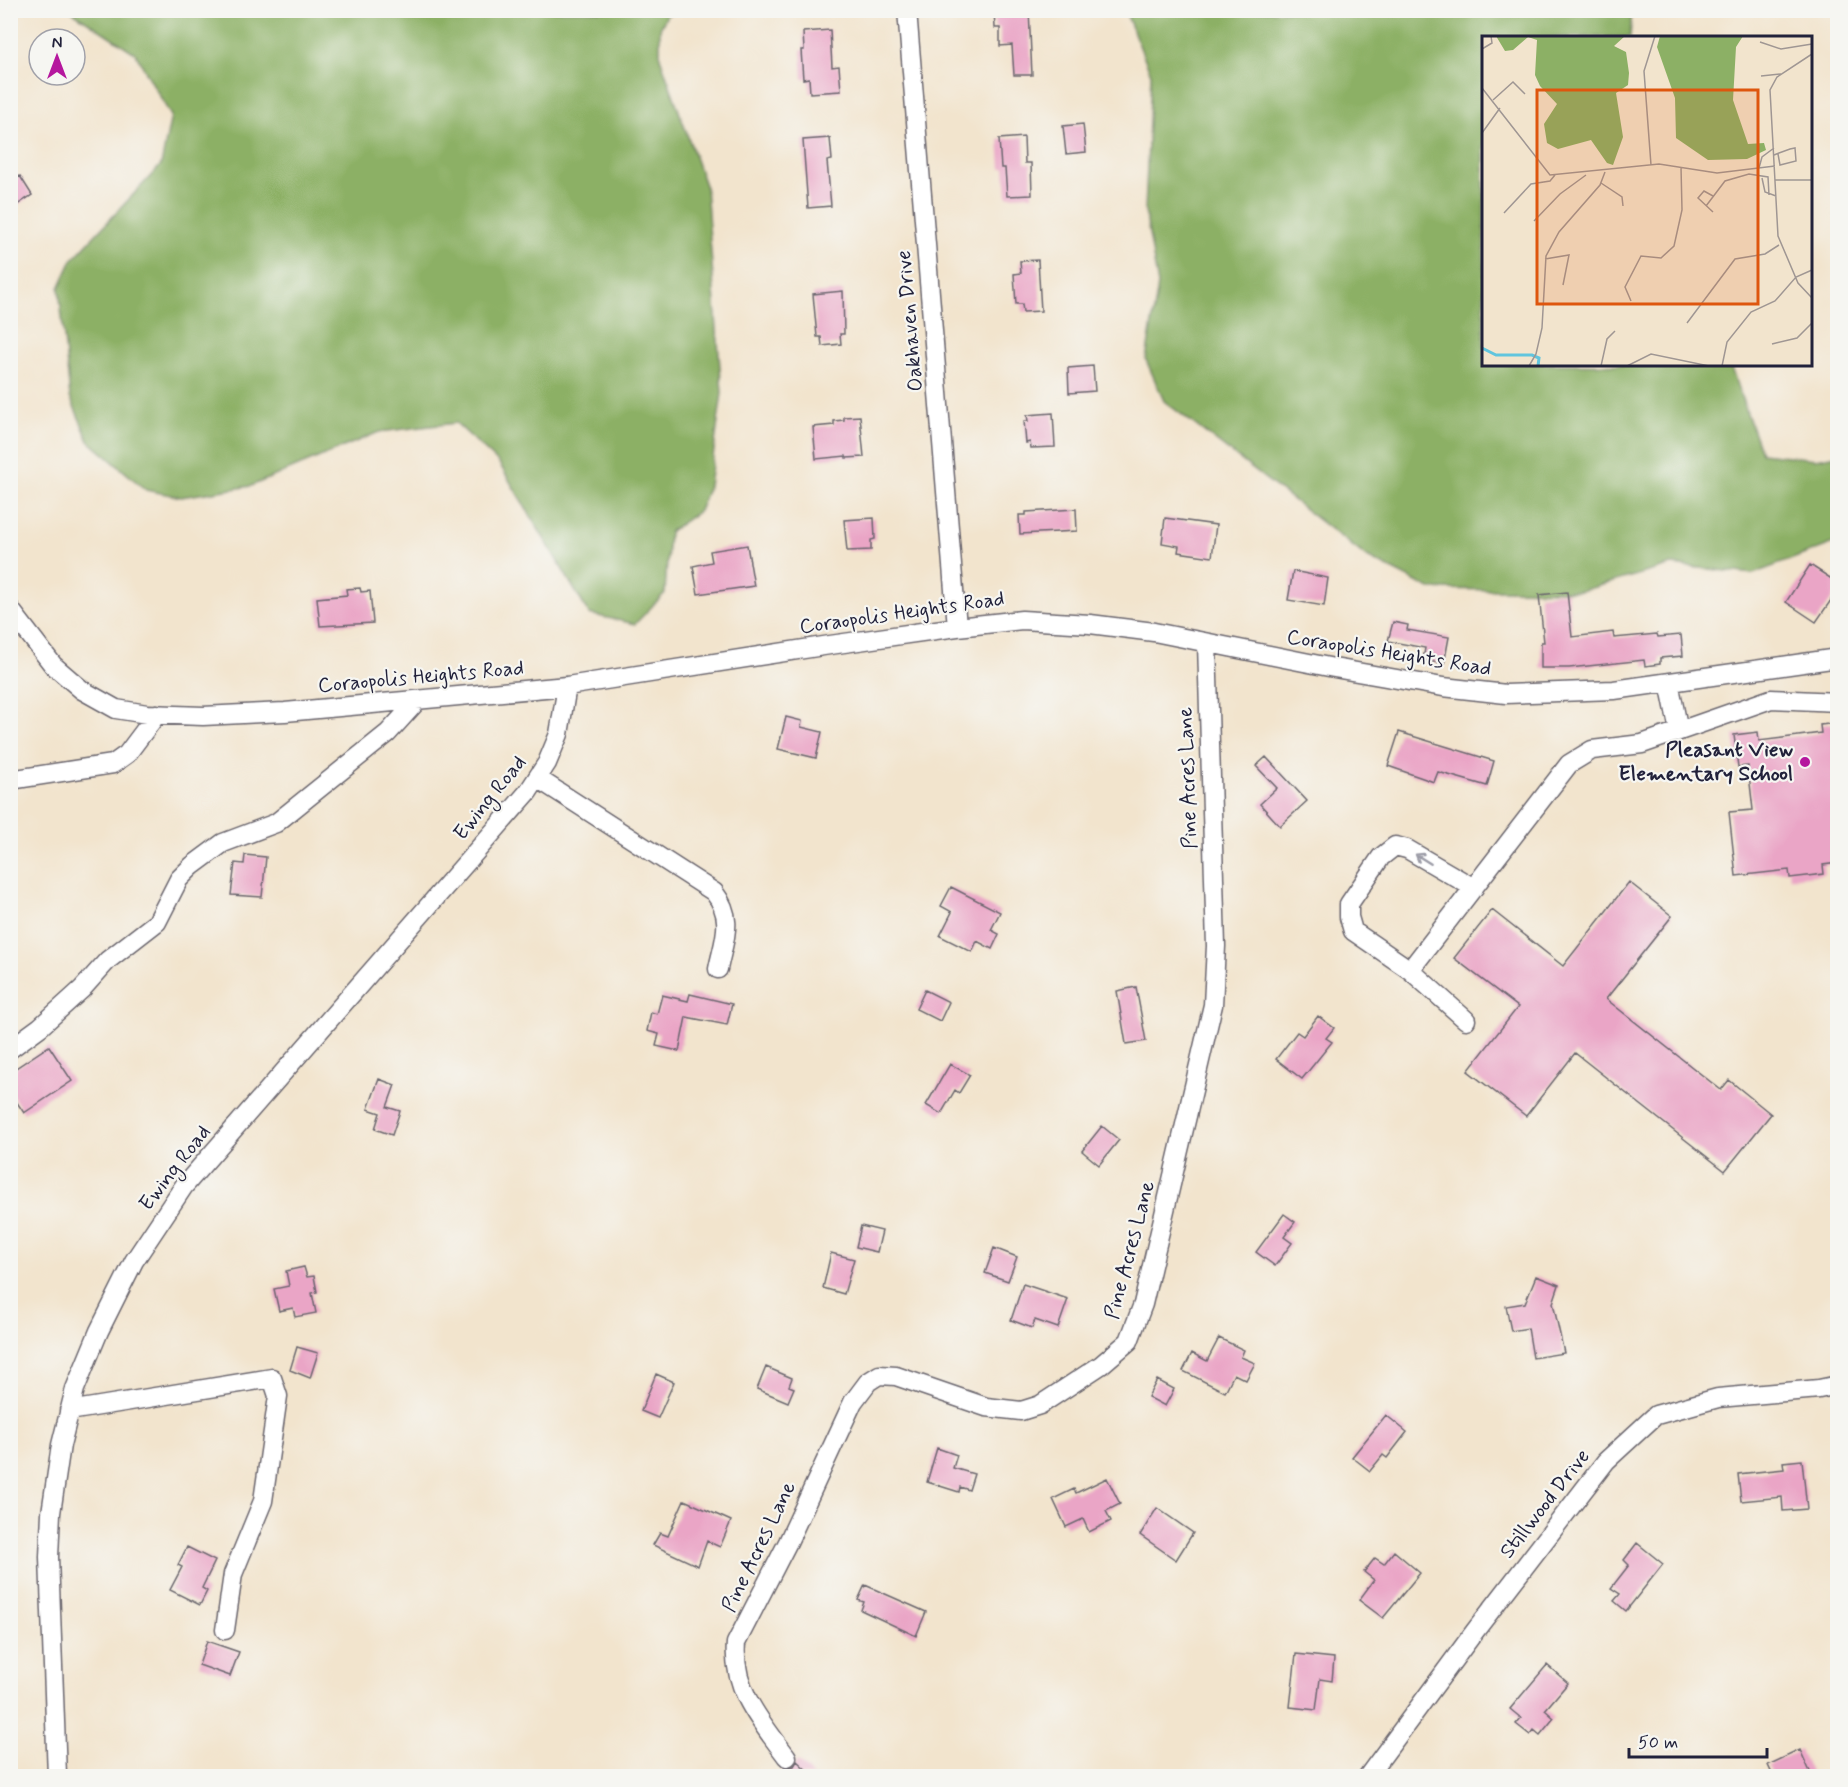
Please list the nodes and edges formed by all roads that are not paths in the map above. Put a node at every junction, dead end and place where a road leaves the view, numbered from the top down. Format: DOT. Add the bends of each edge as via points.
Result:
graph roads {
  1 [pos="907,10"];
  2 [pos="10,609"];
  3 [pos="957,627"];
  4 [pos="1207,643"];
  5 [pos="1838,658"];
  6 [pos="1670,682"];
  7 [pos="567,686"];
  8 [pos="418,700"];
  9 [pos="1838,702"];
  10 [pos="157,714"];
  11 [pos="1679,731"];
  12 [pos="537,778"];
  13 [pos="10,780"];
  14 [pos="1474,888"];
  15 [pos="718,969"];
  16 [pos="1410,970"];
  17 [pos="1466,1020"];
  18 [pos="10,1049"];
  19 [pos="1838,1386"];
  20 [pos="69,1412"];
  21 [pos="225,1630"];
  22 [pos="787,1756"];
  23 [pos="57,1776"];
  24 [pos="1368,1776"];
  1 -- 3 [label="street, Oakhaven Drive"];
  2 -- 10 [label="street, Coraopolis Heights Road" via="53,665 82,690 116,709"];
  3 -- 4 [label="street, Coraopolis Heights Road" via="1022,620 1090,624"];
  3 -- 7 [label="street, Coraopolis Heights Road"];
  4 -- 6 [label="street, Coraopolis Heights Road" via="1377,676 1506,694 1614,690"];
  4 -- 22 [label="street, Pine Acres Lane" via="1216,946 1213,1005 1143,1304 1129,1341 1058,1395 1020,1411 986,1407 896,1376 879,1374 868,1382 854,1402 736,1643 740,1682 754,1714"];
  5 -- 6 [label="street, Coraopolis Heights Road"];
  6 -- 11 [label="street"];
  7 -- 8 [label="street, Coraopolis Heights Road"];
  7 -- 12 [label="street, Ewing Road" via="559,734"];
  8 -- 10 [label="street, Coraopolis Heights Road" via="262,713"];
  8 -- 18 [label="street" via="388,733 276,823 223,843 192,866 179,879 157,922 108,960 82,989"];
  9 -- 11 [label="street" via="1771,699"];
  10 -- 13 [label="street" via="127,754 113,764"];
  11 -- 14 [label="street" via="1642,744 1592,750 1569,764"];
  12 -- 15 [label="street" via="714,892 726,910 727,921"];
  12 -- 20 [label="street, Ewing Road" via="184,1186 134,1261 75,1389"];
  14 -- 16 [label="street"];
  14 -- 16 [label="street, one-way" via="1407,849 1395,846 1381,857 1348,904 1349,917 1353,932"];
  16 -- 17 [label="street"];
  19 -- 24 [label="street, Stillwood Drive" via="1718,1398 1656,1415 1606,1461"];
  20 -- 21 [label="street" via="272,1378 278,1396 263,1501 233,1574"];
  20 -- 23 [label="street, Ewing Road" via="51,1513 49,1557"];
}
